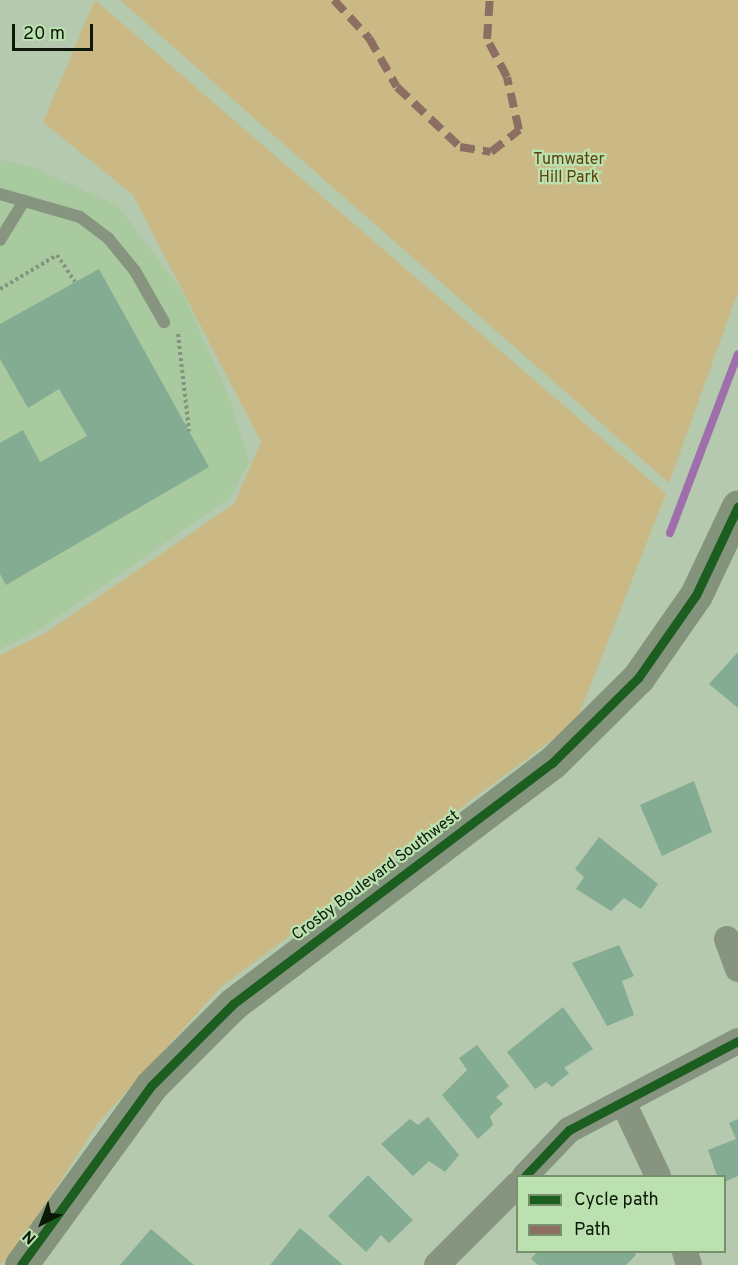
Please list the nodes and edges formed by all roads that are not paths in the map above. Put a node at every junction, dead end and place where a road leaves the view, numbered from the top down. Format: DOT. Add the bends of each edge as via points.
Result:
graph roads {
  1 [pos="0,194"];
  2 [pos="24,201"];
  3 [pos="0,240"];
  4 [pos="164,322"];
  5 [pos="738,506"];
  6 [pos="730,549"];
  7 [pos="727,939"];
  8 [pos="738,969"];
  9 [pos="738,1041"];
  10 [pos="623,1102"];
  11 [pos="526,1175"];
  12 [pos="658,1175"];
  13 [pos="516,1186"];
  14 [pos="23,1264"];
  15 [pos="437,1265"];
  1 -- 2 [label="lane"];
  2 -- 3 [label="lane"];
  2 -- 4 [label="lane" via="80,217 108,238 135,271"];
  5 -- 6 [label="street, Crosby Boulevard Southwest"];
  6 -- 14 [label="street, Crosby Boulevard Southwest" via="638,678 552,763 233,1004 151,1086"];
  7 -- 8 [label="street"];
  9 -- 10 [label="street"];
  10 -- 11 [label="street" via="569,1130"];
  10 -- 12 [label="street"];
  13 -- 15 [label="street"];
}
